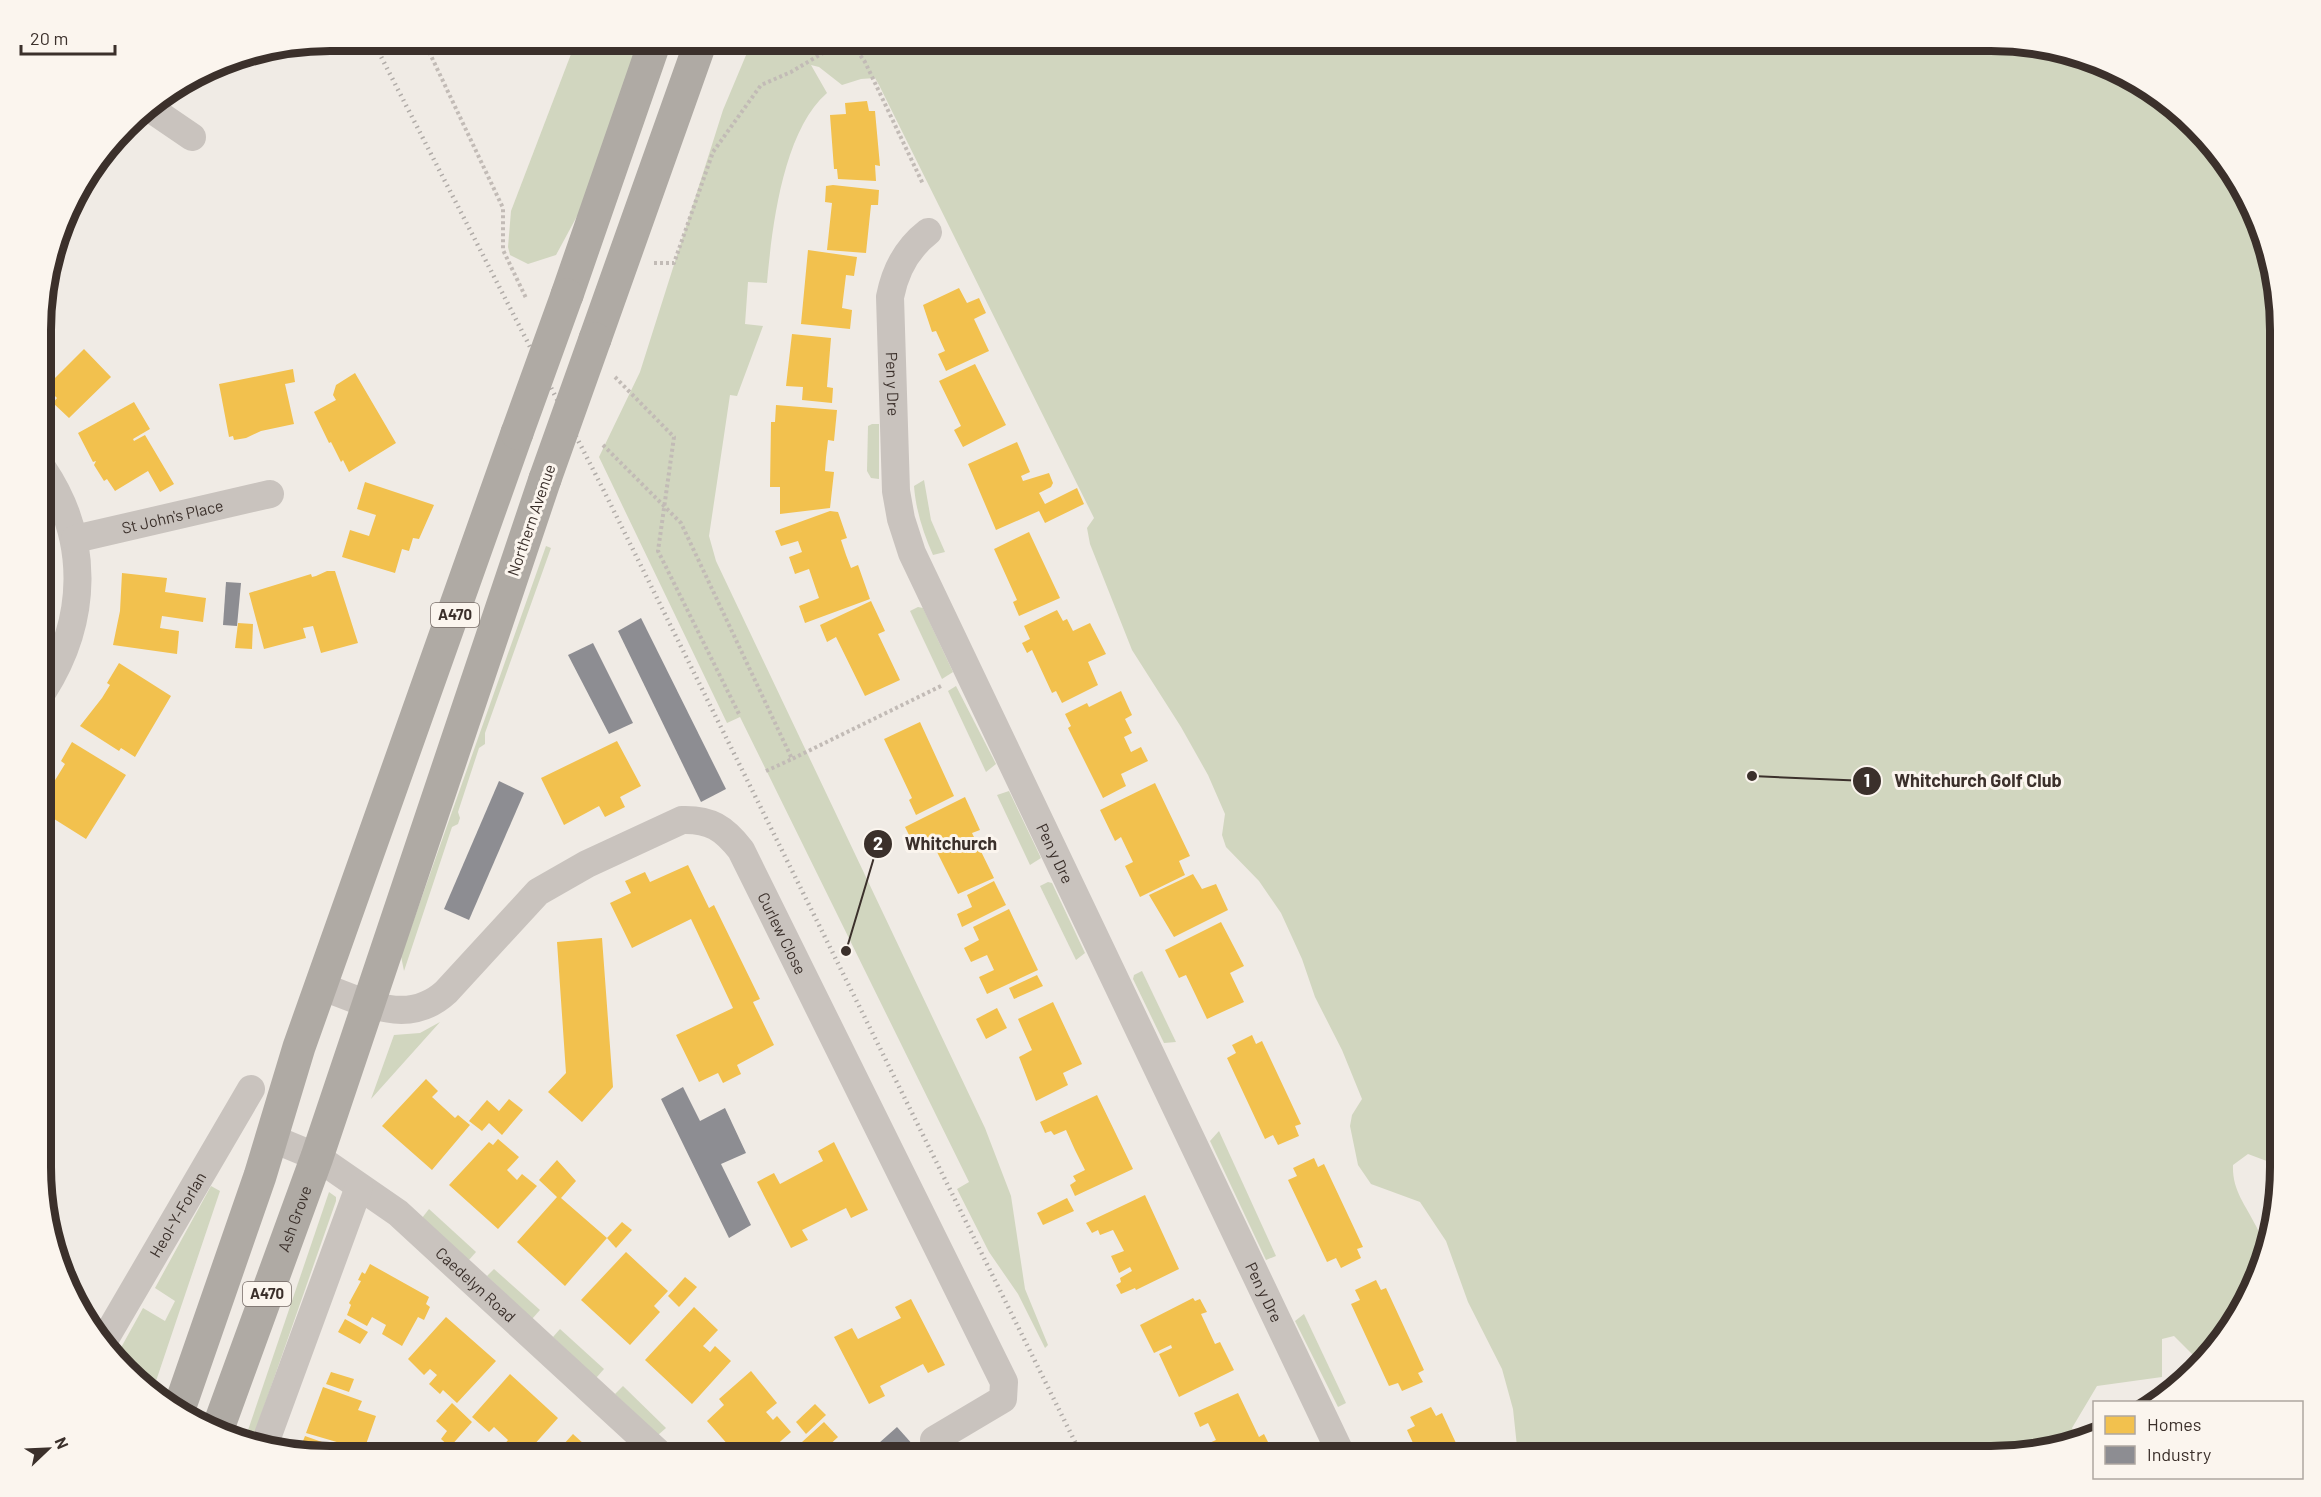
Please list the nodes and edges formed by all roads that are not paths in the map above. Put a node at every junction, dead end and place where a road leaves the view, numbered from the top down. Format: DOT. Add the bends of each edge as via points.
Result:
graph roads {
  1 [pos="652,51"];
  2 [pos="697,51"];
  3 [pos="156,112"];
  4 [pos="192,137"];
  5 [pos="928,232"];
  6 [pos="51,483"];
  7 [pos="270,494"];
  8 [pos="75,539"];
  9 [pos="51,676"];
  10 [pos="320,986"];
  11 [pos="368,1003"];
  12 [pos="251,1089"];
  13 [pos="271,1138"];
  14 [pos="316,1157"];
  15 [pos="359,1187"];
  16 [pos="107,1335"];
  17 [pos="181,1403"];
  18 [pos="220,1423"];
  19 [pos="267,1438"];
  20 [pos="934,1440"];
  21 [pos="651,1446"];
  22 [pos="1337,1446"];
  1 -- 10 [label="highway, A470, bridge" via="460,601"];
  2 -- 11 [label="highway, Northern Avenue / A470, bridge" via="545,479"];
  3 -- 4 [label="street"];
  5 -- 22 [label="street, Pen y Dre" via="902,261 890,297 896,491 912,553"];
  6 -- 8 [label="street" via="66,510"];
  7 -- 8 [label="street, St John's Place"];
  8 -- 9 [label="street" via="77,578 67,645"];
  10 -- 11 [label="street, Curlew Close"];
  10 -- 13 [label="highway, A470"];
  11 -- 14 [label="highway, Ash Grove / A470"];
  11 -- 20 [label="street, Curlew Close" via="402,1011 430,1005 531,898 555,880 682,820 716,824 741,850 1004,1382 1002,1400"];
  12 -- 16 [label="street, Heol-Y-Forlan"];
  13 -- 14 [label="street, Caedelyn Road"];
  13 -- 17 [label="highway, A470"];
  14 -- 15 [label="street, Caedelyn Road"];
  14 -- 18 [label="highway, Ash Grove / A470"];
  15 -- 19 [label="street"];
  15 -- 21 [label="street, Caedelyn Road" via="413,1226"];
}
